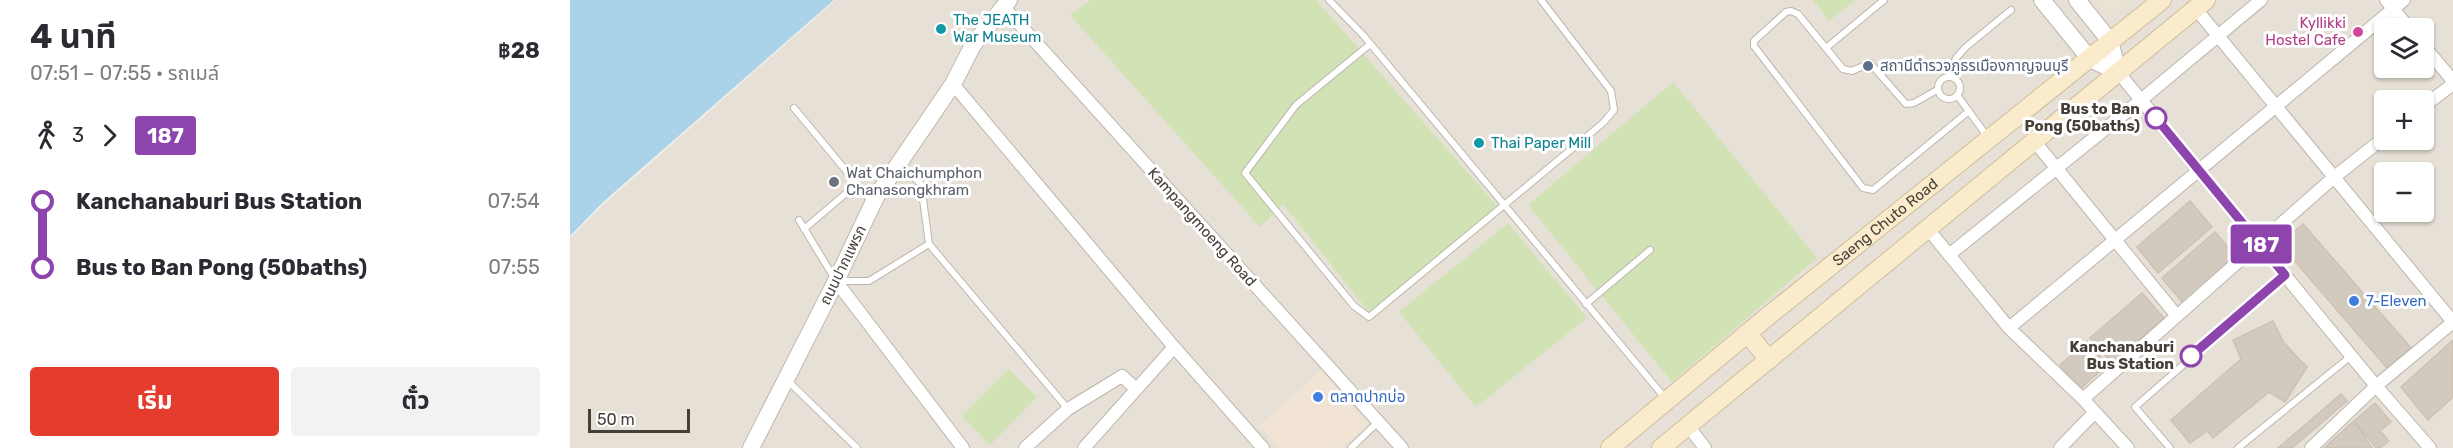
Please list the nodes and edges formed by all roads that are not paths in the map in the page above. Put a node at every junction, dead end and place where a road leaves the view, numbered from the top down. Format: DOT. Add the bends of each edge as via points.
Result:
graph roads {
  1 [pos="1540,0"];
  2 [pos="1884,0"];
  3 [pos="2042,0"];
  4 [pos="2077,0"];
  5 [pos="2162,0"];
  6 [pos="2261,0"];
  7 [pos="2404,0"];
  8 [pos="1331,1"];
  9 [pos="1006,3"];
  10 [pos="2201,4"];
  11 [pos="2389,5"];
  12 [pos="2011,10"];
  13 [pos="2400,18"];
  14 [pos="2218,36"];
  15 [pos="2110,41"];
  16 [pos="1369,45"];
  17 [pos="1826,48"];
  18 [pos="2434,58"];
  19 [pos="2090,59"];
  20 [pos="2118,72"];
  21 [pos="1949,76"];
  22 [pos="2453,82"];
  23 [pos="953,84"];
  24 [pos="1937,90"];
  25 [pos="1957,95"];
  26 [pos="2434,98"];
  27 [pos="2142,100"];
  28 [pos="2274,107"];
  29 [pos="794,108"];
  30 [pos="1968,111"];
  31 [pos="1989,140"];
  32 [pos="2035,142"];
  33 [pos="2374,146"];
  34 [pos="898,164"];
  35 [pos="2056,169"];
  36 [pos="2199,171"];
  37 [pos="2333,178"];
  38 [pos="857,184"];
  39 [pos="873,203"];
  40 [pos="1504,206"];
  41 [pos="1894,215"];
  42 [pos="799,220"];
  43 [pos="804,229"];
  44 [pos="1921,234"];
  45 [pos="2114,241"];
  46 [pos="929,244"];
  47 [pos="2260,244"];
  48 [pos="1650,250"];
  49 [pos="1949,255"];
  50 [pos="2285,275"];
  51 [pos="836,281"];
  52 [pos="1586,304"];
  53 [pos="2177,316"];
  54 [pos="2453,322"];
  55 [pos="2009,328"];
  56 [pos="1747,333"];
  57 [pos="1174,347"];
  58 [pos="2351,356"];
  59 [pos="1768,360"];
  60 [pos="787,380"];
  61 [pos="2376,386"];
  62 [pos="1135,388"];
  63 [pos="2083,399"];
  64 [pos="1667,400"];
  65 [pos="1068,409"];
  66 [pos="2095,412"];
  67 [pos="1378,422"];
  68 [pos="1688,426"];
  69 [pos="751,448"];
  70 [pos="857,448"];
  71 [pos="963,448"];
  72 [pos="1025,448"];
  73 [pos="1084,448"];
  74 [pos="1263,448"];
  75 [pos="1351,448"];
  76 [pos="1402,448"];
  77 [pos="1610,448"];
  78 [pos="1661,448"];
  79 [pos="1705,448"];
  80 [pos="2060,448"];
  81 [pos="2128,448"];
  82 [pos="2170,448"];
  83 [pos="2238,448"];
  84 [pos="2311,448"];
  85 [pos="2430,448"];
  1 -- 40 [label="lane" via="1611,91 1614,110"];
  2 -- 17 [label="lane"];
  3 -- 19 [label="street"];
  4 -- 15 [label="street"];
  5 -- 15 [label="main road, Saeng Chuto Road"];
  6 -- 14 [label="street"];
  7 -- 11 [label="street"];
  8 -- 16 [label="lane"];
  9 -- 23 [label="street, ถนนปากแพรก" via="973,45"];
  9 -- 67 [label="street, Kampangmoeng Road"];
  10 -- 14 [label="street"];
  10 -- 20 [label="main road, Saeng Chuto Road"];
  11 -- 13 [label="street"];
  11 -- 28 [label="street"];
  12 -- 21 [label="lane" via="1966,47 1956,58"];
  14 -- 27 [label="street"];
  14 -- 28 [label="street"];
  15 -- 19 [label="main road, Saeng Chuto Road"];
  15 -- 20 [label="street"];
  16 -- 40 [label="lane"];
  16 -- 40 [label="lane" via="1296,105 1245,173 1346,297 1369,317"];
  17 -- 24 [label="lane" via="1847,72 1867,63 1873,65 1906,104"];
  17 -- 30 [label="lane" via="1798,14 1791,11 1754,41 1754,46 1868,191"];
  18 -- 22 [label="street"];
  19 -- 20 [label="street"];
  19 -- 31 [label="main road, Saeng Chuto Road"];
  20 -- 27 [label="street"];
  20 -- 32 [label="main road, Saeng Chuto Road"];
  21 -- 24 [label="lane" via="1942,78"];
  21 -- 25 [label="lane" via="1959,83"];
  22 -- 26 [label="street"];
  23 -- 34 [label="street, ถนนปากแพรก"];
  23 -- 57 [label="street"];
  24 -- 25 [label="lane" via="1945,99"];
  25 -- 30 [label="lane"];
  27 -- 35 [label="street"];
  27 -- 36 [label="street"];
  28 -- 36 [label="street"];
  28 -- 37 [label="street"];
  29 -- 38 [label="lane"];
  30 -- 31 [label="lane"];
  31 -- 41 [label="main road, Saeng Chuto Road"];
  32 -- 35 [label="street"];
  32 -- 44 [label="main road, Saeng Chuto Road"];
  33 -- 37 [label="street"];
  34 -- 39 [label="street, ถนนปากแพรก"];
  34 -- 46 [label="lane" via="921,184"];
  35 -- 45 [label="street"];
  35 -- 49 [label="street"];
  36 -- 45 [label="street"];
  36 -- 47 [label="street"];
  37 -- 47 [label="street"];
  37 -- 54 [label="street"];
  38 -- 39 [label="lane"];
  38 -- 43 [label="lane"];
  39 -- 51 [label="street, ถนนปากแพรก"];
  40 -- 52 [label="lane"];
  41 -- 44 [label="main road"];
  41 -- 56 [label="main road, Saeng Chuto Road"];
  42 -- 43 [label="lane"];
  43 -- 51 [label="lane"];
  44 -- 49 [label="street"];
  44 -- 59 [label="main road, Saeng Chuto Road"];
  45 -- 53 [label="street"];
  45 -- 55 [label="street"];
  46 -- 51 [label="lane" via="869,281"];
  46 -- 65 [label="lane"];
  47 -- 50 [label="street"];
  47 -- 53 [label="street"];
  48 -- 52 [label="lane"];
  49 -- 55 [label="street"];
  50 -- 58 [label="street"];
  50 -- 82 [label="lane" via="2134,407"];
  51 -- 60 [label="street, ถนนปากแพรก"];
  51 -- 71 [label="street"];
  52 -- 64 [label="lane"];
  53 -- 63 [label="street"];
  54 -- 61 [label="street"];
  55 -- 63 [label="street"];
  56 -- 59 [label="main road"];
  56 -- 64 [label="main road, Saeng Chuto Road"];
  57 -- 62 [label="street"];
  57 -- 74 [label="street"];
  58 -- 61 [label="street"];
  58 -- 83 [label="lane"];
  59 -- 68 [label="main road, Saeng Chuto Road"];
  60 -- 69 [label="street, ถนนปากแพรก"];
  60 -- 70 [label="lane"];
  61 -- 84 [label="street"];
  61 -- 85 [label="street"];
  62 -- 65 [label="street" via="1122,376"];
  62 -- 73 [label="street"];
  63 -- 66 [label="street"];
  64 -- 77 [label="main road, Saeng Chuto Road"];
  65 -- 72 [label="street"];
  66 -- 80 [label="street"];
  66 -- 81 [label="street"];
  67 -- 75 [label="lane"];
  67 -- 76 [label="street, Kampangmoeng Road"];
  68 -- 78 [label="main road, Saeng Chuto Road"];
  68 -- 79 [label="street"];
}
